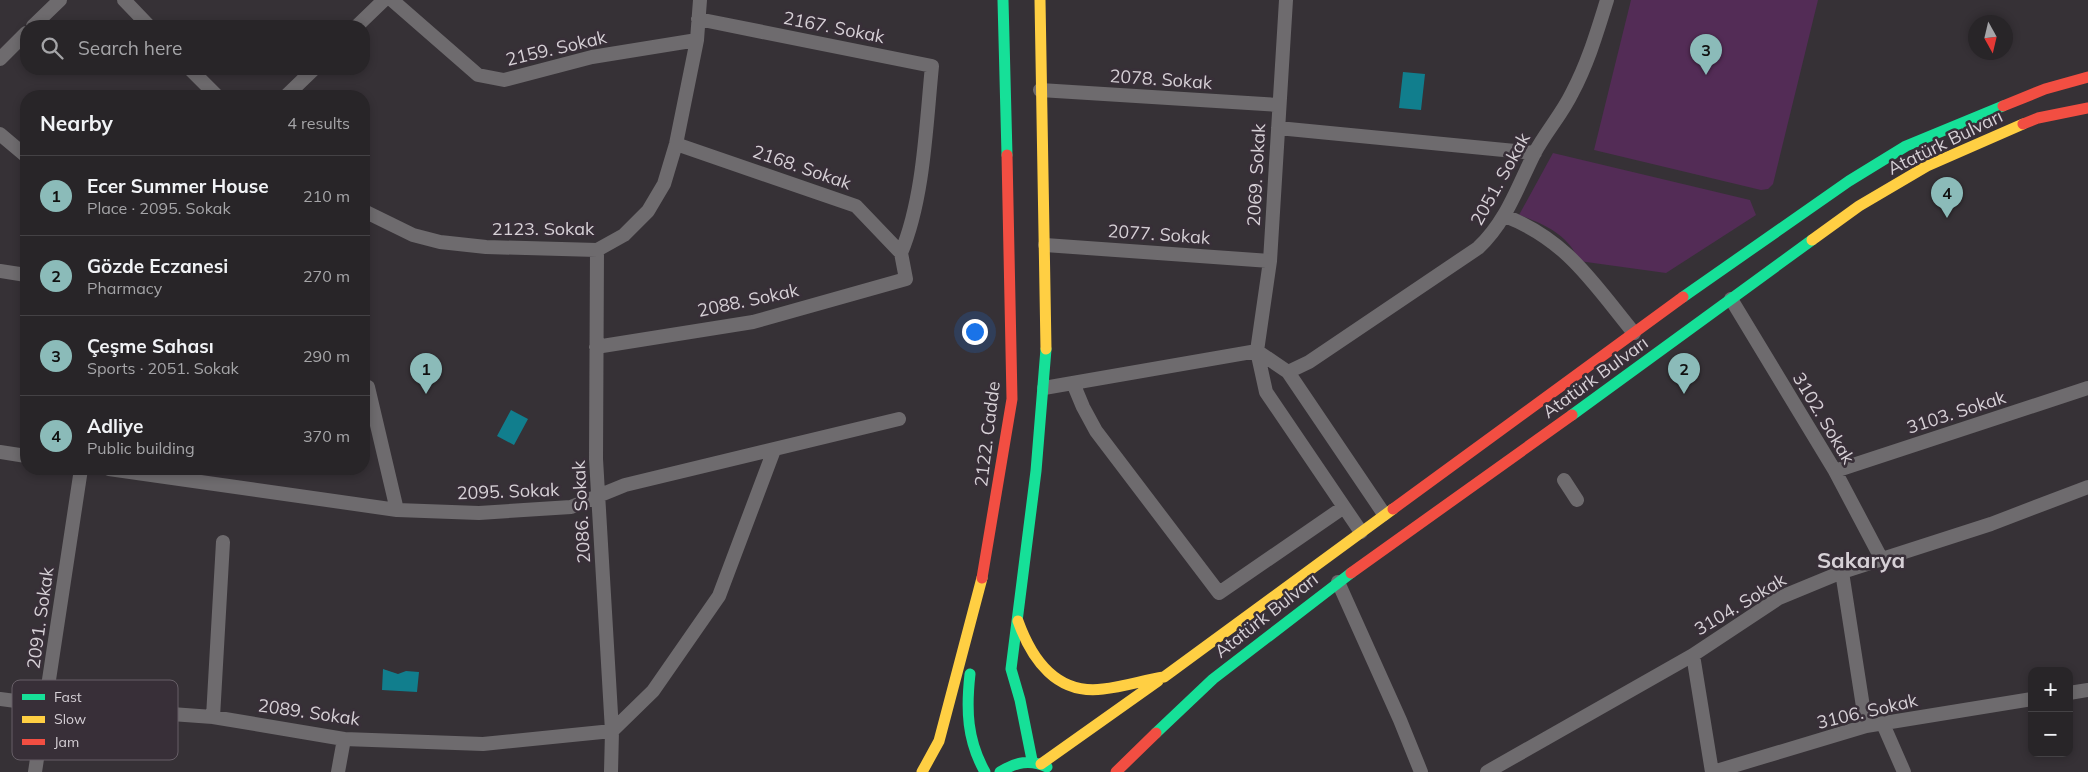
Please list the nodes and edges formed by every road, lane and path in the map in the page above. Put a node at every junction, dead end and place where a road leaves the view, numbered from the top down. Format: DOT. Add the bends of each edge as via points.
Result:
graph roads {
  1 [pos="60,0"];
  2 [pos="124,0"];
  3 [pos="384,0"];
  4 [pos="392,0"];
  5 [pos="700,0"];
  6 [pos="1003,0"];
  7 [pos="1040,0"];
  8 [pos="1286,0"];
  9 [pos="1607,0"];
  10 [pos="698,19"];
  11 [pos="39,20"];
  12 [pos="143,20"];
  13 [pos="363,20"];
  14 [pos="20,39"];
  15 [pos="697,40"];
  16 [pos="0,59"];
  17 [pos="196,75"];
  18 [pos="308,75"];
  19 [pos="2088,79"];
  20 [pos="211,90"];
  21 [pos="292,90"];
  22 [pos="1040,90"];
  23 [pos="2086,100"];
  24 [pos="1279,105"];
  25 [pos="1278,128"];
  26 [pos="0,134"];
  27 [pos="676,144"];
  28 [pos="20,151"];
  29 [pos="1535,153"];
  30 [pos="370,214"];
  31 [pos="1505,216"];
  32 [pos="1046,245"];
  33 [pos="597,250"];
  34 [pos="901,253"];
  35 [pos="1270,261"];
  36 [pos="0,271"];
  37 [pos="20,273"];
  38 [pos="1731,299"];
  39 [pos="1634,333"];
  40 [pos="596,347"];
  41 [pos="1257,351"];
  42 [pos="1288,372"];
  43 [pos="1073,383"];
  44 [pos="1044,388"];
  45 [pos="2088,388"];
  46 [pos="370,396"];
  47 [pos="899,419"];
  48 [pos="774,450"];
  49 [pos="0,452"];
  50 [pos="20,455"];
  51 [pos="1835,471"];
  52 [pos="80,475"];
  53 [pos="151,475"];
  54 [pos="1564,480"];
  55 [pos="2088,487"];
  56 [pos="598,496"];
  57 [pos="1577,500"];
  58 [pos="1344,507"];
  59 [pos="397,510"];
  60 [pos="1384,514"];
  61 [pos="1361,532"];
  62 [pos="224,542"];
  63 [pos="1881,558"];
  64 [pos="1842,572"];
  65 [pos="1338,582"];
  66 [pos="980,587"];
  67 [pos="1016,617"];
  68 [pos="1693,655"];
  69 [pos="1164,677"];
  70 [pos="50,680"];
  71 [pos="2088,690"];
  72 [pos="2073,692"];
  73 [pos="2028,700"];
  74 [pos="178,715"];
  75 [pos="212,717"];
  76 [pos="1883,724"];
  77 [pos="1866,726"];
  78 [pos="612,731"];
  79 [pos="1156,734"];
  80 [pos="344,739"];
  81 [pos="1036,762"];
  82 [pos="1142,764"];
  83 [pos="338,772"];
  84 [pos="611,772"];
  85 [pos="922,772"];
  86 [pos="985,772"];
  87 [pos="1000,772"];
  88 [pos="1055,772"];
  89 [pos="1116,772"];
  90 [pos="1421,772"];
  91 [pos="1487,772"];
  92 [pos="1712,772"];
  93 [pos="1904,772"];
  1 -- 11 [label="street"];
  2 -- 12 [label="street"];
  3 -- 13 [label="street"];
  4 -- 15 [label="street, 2159. Sokak" via="478,75 504,80 592,57"];
  5 -- 10 [label="street, 2123. Sokak"];
  6 -- 66 [label="main road, 2122. Cadde" via="1012,400"];
  7 -- 22 [label="main road"];
  8 -- 24 [label="street, 2069. Sokak"];
  9 -- 29 [label="street, 2051. Sokak" via="1592,50 1572,94"];
  10 -- 15 [label="street, 2123. Sokak"];
  10 -- 34 [label="street, 2167. Sokak" via="932,66 911,230"];
  14 -- 16 [label="street"];
  15 -- 27 [label="street, 2123. Sokak"];
  17 -- 20 [label="street"];
  18 -- 21 [label="street"];
  19 -- 23 [label="main road, Atatürk Bulvarı"];
  19 -- 39 [label="main road, Atatürk Bulvarı" via="2045,89 1906,146 1752,247"];
  22 -- 24 [label="street, 2078. Sokak"];
  22 -- 32 [label="main road"];
  23 -- 38 [label="main road, Atatürk Bulvarı" via="1927,166 1859,206"];
  24 -- 25 [label="street, 2069. Sokak"];
  25 -- 29 [label="street"];
  25 -- 35 [label="street, 2069. Sokak"];
  26 -- 28 [label="street"];
  27 -- 33 [label="street, 2123. Sokak" via="664,184 648,211 624,235"];
  27 -- 34 [label="street, 2168. Sokak" via="856,206"];
  29 -- 31 [label="street, 2051. Sokak"];
  30 -- 33 [label="street, 2123. Sokak" via="412,235 440,242 486,247"];
  31 -- 39 [label="street" via="1539,232 1564,250"];
  31 -- 42 [label="street, 2051. Sokak" via="1478,248 1309,362"];
  32 -- 35 [label="street, 2077. Sokak"];
  32 -- 44 [label="main road"];
  33 -- 40 [label="street, 2086. Sokak"];
  34 -- 40 [label="street, 2088. Sokak" via="906,279 753,322"];
  35 -- 41 [label="street, 2069. Sokak"];
  36 -- 37 [label="street"];
  38 -- 51 [label="street, 3102. Sokak"];
  38 -- 65 [label="main road, Atatürk Bulvarı"];
  39 -- 60 [label="main road, Atatürk Bulvarı"];
  40 -- 56 [label="street, 2086. Sokak"];
  41 -- 42 [label="street"];
  41 -- 43 [label="street"];
  41 -- 58 [label="street" via="1266,392"];
  42 -- 60 [label="street"];
  43 -- 44 [label="street"];
  43 -- 58 [label="street" via="1096,431 1219,593"];
  44 -- 67 [label="main road"];
  45 -- 51 [label="street, 3103. Sokak"];
  46 -- 59 [label="street"];
  47 -- 48 [label="street, 2095. Sokak"];
  48 -- 56 [label="street, 2095. Sokak" via="625,485"];
  48 -- 78 [label="street" via="719,596 653,691"];
  49 -- 50 [label="street"];
  51 -- 63 [label="street, 3102. Sokak"];
  52 -- 70 [label="street, 2091. Sokak"];
  53 -- 59 [label="street, 2095. Sokak"];
  54 -- 57 [label="street"];
  55 -- 63 [label="street, 3104. Sokak" via="1983,526"];
  56 -- 59 [label="street, 2095. Sokak" via="571,507 479,513"];
  56 -- 78 [label="street, 2086. Sokak"];
  58 -- 61 [label="street"];
  60 -- 61 [label="main road, Atatürk Bulvarı"];
  61 -- 69 [label="main road, Atatürk Bulvarı"];
  62 -- 75 [label="street"];
  63 -- 64 [label="street, 3104. Sokak"];
  64 -- 68 [label="street, 3104. Sokak" via="1779,598"];
  64 -- 77 [label="street"];
  65 -- 79 [label="main road, Atatürk Bulvarı" via="1212,680"];
  65 -- 90 [label="street"];
  66 -- 85 [label="main road, 2122. Cadde" via="939,741"];
  66 -- 86 [label="main road" via="967,706 968,735"];
  67 -- 69 [label="main road" via="1025,645 1035,660 1063,683 1095,690"];
  67 -- 81 [label="main road" via="1012,669"];
  68 -- 91 [label="street, 3104. Sokak"];
  68 -- 92 [label="street"];
  69 -- 81 [label="main road, Atatürk Bulvarı"];
  71 -- 72 [label="street"];
  73 -- 76 [label="street, 3106. Sokak"];
  74 -- 75 [label="street, 2089. Sokak"];
  75 -- 80 [label="street, 2089. Sokak"];
  76 -- 77 [label="street, 3106. Sokak"];
  76 -- 93 [label="street"];
  77 -- 92 [label="street, 3106. Sokak"];
  78 -- 80 [label="street, 2089. Sokak" via="483,744"];
  78 -- 84 [label="street, 2086. Sokak"];
  79 -- 82 [label="main road"];
  79 -- 89 [label="main road, Atatürk Bulvarı"];
  80 -- 83 [label="street"];
  81 -- 87 [label="main road, Atatürk Bulvarı" via="1014,764"];
  81 -- 88 [label="main road"];
}
